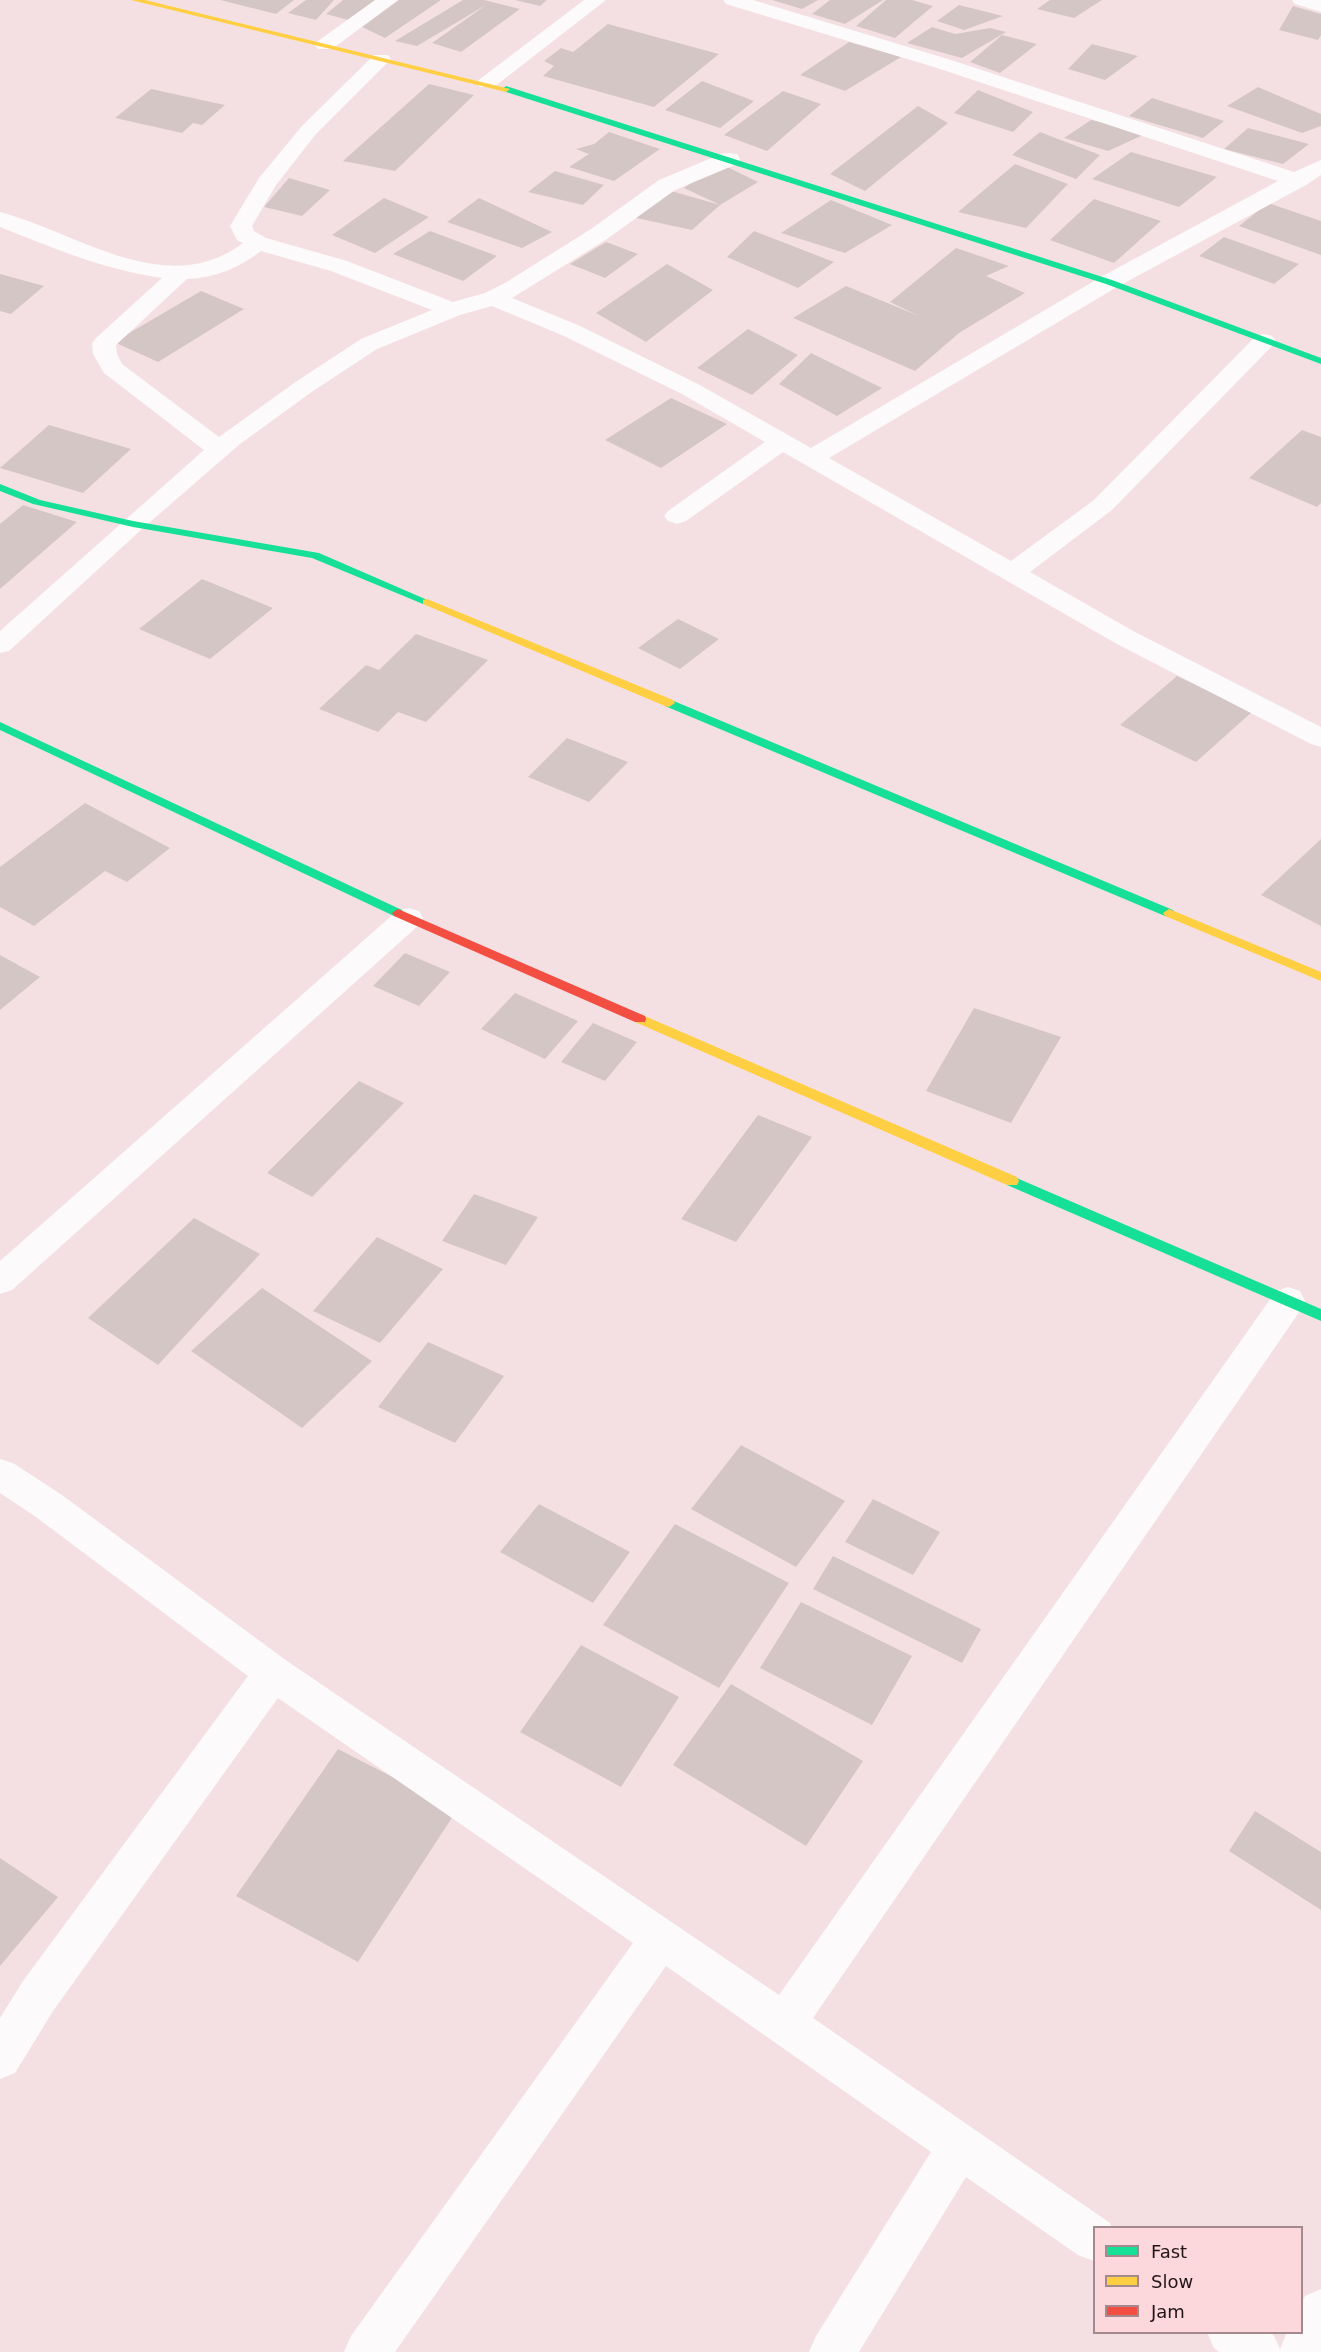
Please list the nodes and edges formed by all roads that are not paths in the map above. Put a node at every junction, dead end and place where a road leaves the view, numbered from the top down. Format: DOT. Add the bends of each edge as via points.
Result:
graph roads {
  1 [pos="388,0"];
  2 [pos="596,0"];
  3 [pos="733,0"];
  4 [pos="1302,0"];
  5 [pos="149,2"];
  6 [pos="1321,6"];
  7 [pos="325,45"];
  8 [pos="381,59"];
  9 [pos="487,83"];
  10 [pos="729,159"];
  11 [pos="1321,166"];
  12 [pos="1298,180"];
  13 [pos="0,219"];
  14 [pos="258,243"];
  15 [pos="179,274"];
  16 [pos="1109,282"];
  17 [pos="493,298"];
  18 [pos="452,310"];
  19 [pos="1264,341"];
  20 [pos="1321,361"];
  21 [pos="781,442"];
  22 [pos="219,449"];
  23 [pos="810,459"];
  24 [pos="0,487"];
  25 [pos="677,516"];
  26 [pos="133,524"];
  27 [pos="1012,573"];
  28 [pos="0,645"];
  29 [pos="0,726"];
  30 [pos="1321,738"];
  31 [pos="408,918"];
  32 [pos="1321,977"];
  33 [pos="0,1281"];
  34 [pos="1304,1308"];
  35 [pos="0,1474"];
  36 [pos="273,1672"];
  37 [pos="661,1938"];
  38 [pos="784,2024"];
  39 [pos="0,2058"];
  40 [pos="960,2146"];
  41 [pos="1093,2238"];
  42 [pos="1321,2312"];
  43 [pos="1233,2334"];
  44 [pos="367,2352"];
  45 [pos="832,2352"];
  46 [pos="1258,2352"];
  47 [pos="1302,2352"];
  1 -- 7 [label="street"];
  2 -- 9 [label="street"];
  3 -- 12 [label="street" via="944,64"];
  4 -- 6 [label="street"];
  5 -- 7 [label="street"];
  7 -- 8 [label="street"];
  8 -- 9 [label="street"];
  8 -- 14 [label="street" via="309,130 267,183 241,226 245,236"];
  9 -- 10 [label="street"];
  10 -- 16 [label="street"];
  10 -- 17 [label="street" via="667,185 568,254"];
  11 -- 12 [label="street"];
  12 -- 16 [label="street"];
  13 -- 15 [label="street" via="103,259"];
  14 -- 15 [label="street" via="224,265"];
  14 -- 18 [label="street" via="339,266"];
  15 -- 22 [label="street" via="114,331 104,343 105,354 112,368"];
  16 -- 19 [label="street"];
  16 -- 23 [label="street"];
  17 -- 18 [label="street"];
  17 -- 21 [label="street" via="690,389"];
  18 -- 22 [label="street" via="369,344"];
  19 -- 20 [label="street"];
  19 -- 27 [label="street" via="1103,505"];
  21 -- 23 [label="street"];
  21 -- 25 [label="street"];
  22 -- 26 [label="street"];
  23 -- 27 [label="street"];
  24 -- 26 [label="street" via="37,502"];
  26 -- 28 [label="street"];
  26 -- 32 [label="street" via="315,555"];
  27 -- 30 [label="street" via="1126,638"];
  29 -- 31 [label="street"];
  31 -- 33 [label="street"];
  31 -- 34 [label="street"];
  34 -- 38 [label="street"];
  35 -- 36 [label="street"];
  36 -- 37 [label="street"];
  36 -- 39 [label="street" via="38,1996"];
  37 -- 38 [label="street"];
  37 -- 44 [label="street"];
  38 -- 40 [label="street"];
  40 -- 41 [label="street"];
  40 -- 45 [label="street"];
  42 -- 47 [label="street"];
  43 -- 46 [label="street"];
}
